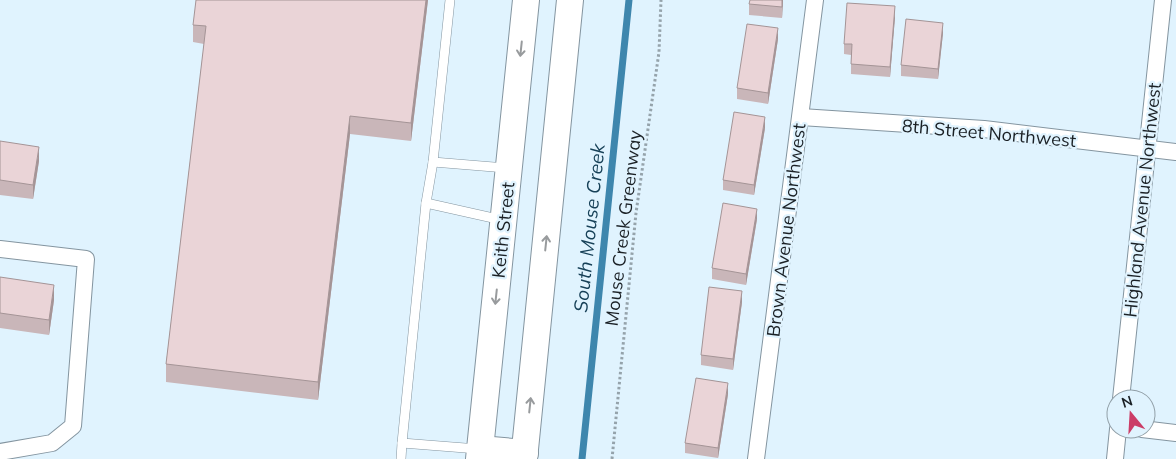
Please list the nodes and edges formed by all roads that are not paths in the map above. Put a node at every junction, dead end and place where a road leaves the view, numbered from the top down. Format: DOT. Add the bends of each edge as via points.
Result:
graph roads {
  1 [pos="450,0"];
  2 [pos="526,0"];
  3 [pos="570,0"];
  4 [pos="815,0"];
  5 [pos="1163,0"];
  6 [pos="801,117"];
  7 [pos="1148,149"];
  8 [pos="1176,152"];
  9 [pos="433,162"];
  10 [pos="509,169"];
  11 [pos="426,203"];
  12 [pos="503,220"];
  13 [pos="0,249"];
  14 [pos="1122,389"];
  15 [pos="1156,431"];
  16 [pos="1176,433"];
  17 [pos="1117,439"];
  18 [pos="402,443"];
  19 [pos="0,452"];
  20 [pos="480,454"];
  21 [pos="524,456"];
  22 [pos="401,459"];
  23 [pos="756,459"];
  24 [pos="1115,459"];
  1 -- 9 [label="lane"];
  2 -- 10 [label="main road, Keith Street, one-way"];
  21 -- 3 [label="main road, one-way"];
  4 -- 6 [label="street, Brown Avenue Northwest"];
  5 -- 7 [label="street, Highland Avenue Northwest"];
  6 -- 7 [label="street, 8th Street Northwest" via="984,129"];
  6 -- 23 [label="street, Brown Avenue Northwest"];
  7 -- 8 [label="street, 8th Street Northwest"];
  7 -- 14 [label="street, Highland Avenue Northwest"];
  9 -- 10 [label="lane"];
  9 -- 11 [label="lane"];
  10 -- 12 [label="main road, Keith Street"];
  11 -- 12 [label="lane"];
  11 -- 18 [label="lane"];
  12 -- 20 [label="main road, Keith Street, one-way"];
  13 -- 19 [label="street" via="86,259 73,426 52,443"];
  15 -- 16 [label="street"];
  17 -- 24 [label="street"];
  18 -- 20 [label="lane"];
  18 -- 22 [label="lane"];
  20 -- 21 [label="main road"];
}
